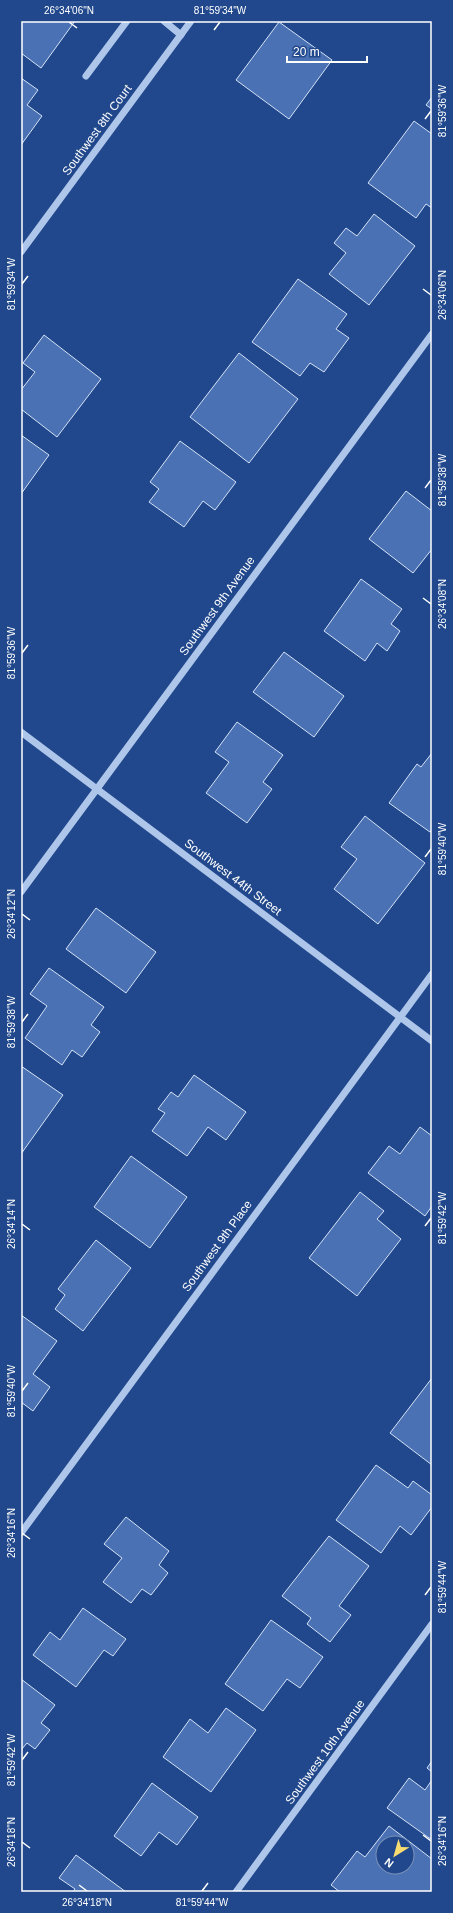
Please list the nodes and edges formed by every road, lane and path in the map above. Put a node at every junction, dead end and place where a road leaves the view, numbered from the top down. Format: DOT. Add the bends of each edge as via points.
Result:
graph roads {
  1 [pos="128,21"];
  2 [pos="164,21"];
  3 [pos="191,21"];
  4 [pos="181,35"];
  5 [pos="86,76"];
  6 [pos="21,252"];
  7 [pos="432,334"];
  8 [pos="21,732"];
  9 [pos="98,789"];
  10 [pos="21,892"];
  11 [pos="432,974"];
  12 [pos="400,1017"];
  13 [pos="432,1041"];
  14 [pos="21,1533"];
  15 [pos="432,1624"];
  16 [pos="236,1892"];
  1 -- 5 [label="street"];
  2 -- 4 [label="street"];
  3 -- 4 [label="street, Southwest 8th Court"];
  4 -- 6 [label="street, Southwest 8th Court"];
  7 -- 9 [label="street, Southwest 9th Avenue"];
  8 -- 9 [label="street, Southwest 44th Street"];
  9 -- 10 [label="street, Southwest 9th Avenue"];
  9 -- 12 [label="street, Southwest 44th Street"];
  11 -- 12 [label="street, Southwest 9th Place"];
  12 -- 13 [label="street, Southwest 44th Street"];
  12 -- 14 [label="street, Southwest 9th Place"];
  15 -- 16 [label="street, Southwest 10th Avenue"];
}
